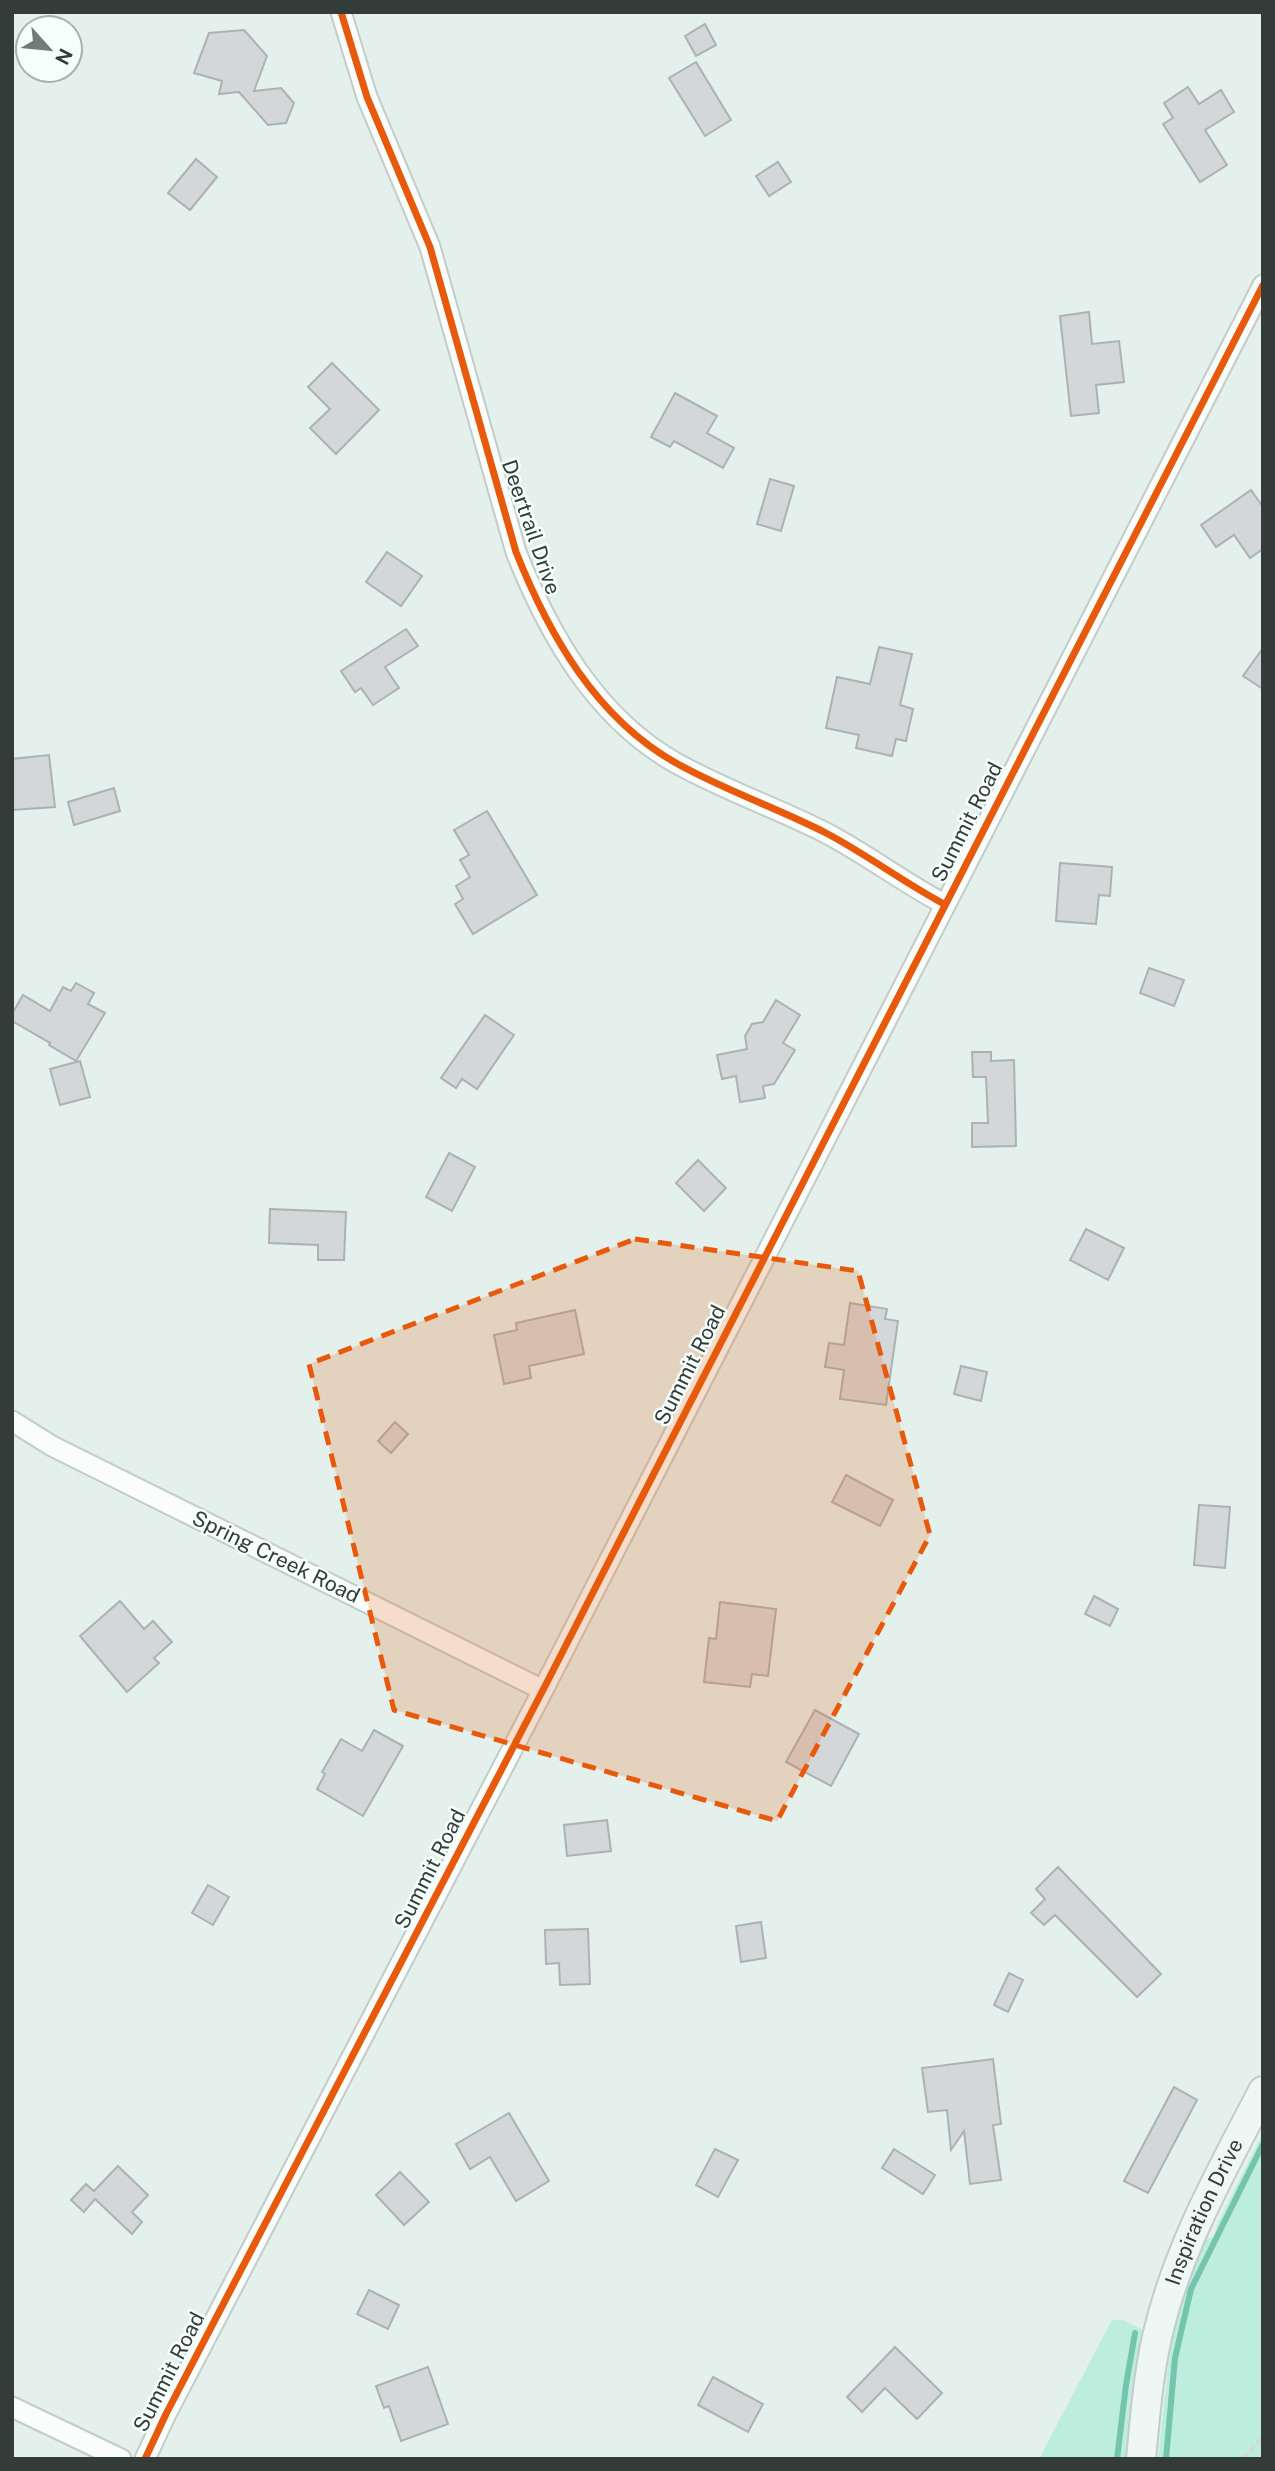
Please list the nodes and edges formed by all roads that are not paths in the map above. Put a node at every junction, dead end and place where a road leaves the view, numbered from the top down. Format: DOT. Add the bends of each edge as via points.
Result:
graph roads {
  1 [pos="341,12"];
  2 [pos="1263,285"];
  3 [pos="944,904"];
  4 [pos="12,1421"];
  5 [pos="543,1689"];
  6 [pos="1263,2091"];
  7 [pos="12,2407"];
  8 [pos="121,2459"];
  9 [pos="145,2459"];
  10 [pos="1141,2459"];
  1 -- 3 [label="street, Deertrail Drive" via="367,97 430,247 516,552 534,597 573,665 618,718 676,763 827,834"];
  2 -- 3 [label="street, Summit Road"];
  3 -- 5 [label="street, Summit Road"];
  4 -- 5 [label="street, Spring Creek Road" via="52,1446"];
  5 -- 9 [label="street, Summit Road"];
  6 -- 10 [label="main road, Inspiration Drive" via="1204,2205 1177,2275 1157,2337"];
  7 -- 8 [label="street"];
}
